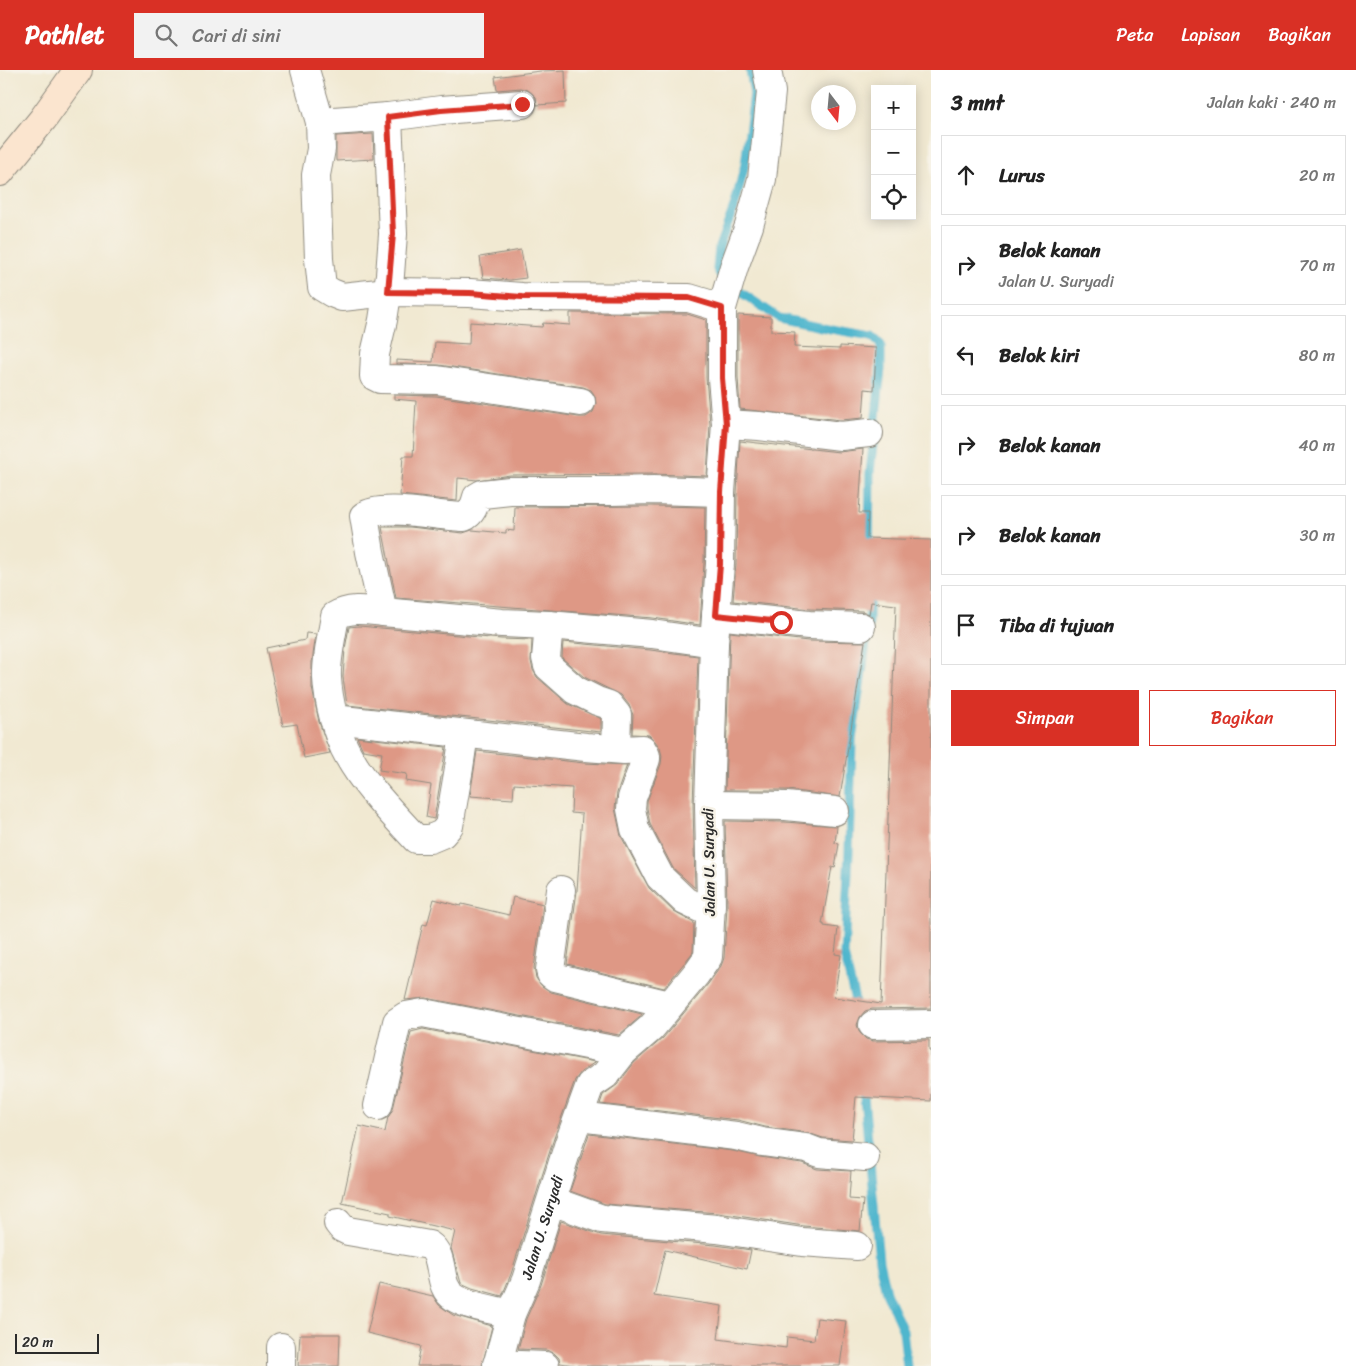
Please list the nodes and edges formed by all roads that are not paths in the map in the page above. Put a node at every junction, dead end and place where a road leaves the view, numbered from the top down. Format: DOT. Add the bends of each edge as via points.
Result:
graph roads {
  1 [pos="78,70"];
  2 [pos="305,70"];
  3 [pos="767,70"];
  4 [pos="522,104"];
  5 [pos="388,117"];
  6 [pos="320,122"];
  7 [pos="0,172"];
  8 [pos="388,292"];
  9 [pos="724,303"];
  10 [pos="581,402"];
  11 [pos="726,424"];
  12 [pos="869,432"];
  13 [pos="721,492"];
  14 [pos="383,612"];
  15 [pos="716,615"];
  16 [pos="549,625"];
  17 [pos="861,627"];
  18 [pos="714,643"];
  19 [pos="334,719"];
  20 [pos="464,734"];
  21 [pos="616,749"];
  22 [pos="709,805"];
  23 [pos="835,811"];
  24 [pos="561,890"];
  25 [pos="710,914"];
  26 [pos="670,1005"];
  27 [pos="931,1024"];
  28 [pos="873,1025"];
  29 [pos="624,1052"];
  30 [pos="378,1106"];
  31 [pos="579,1117"];
  32 [pos="865,1156"];
  33 [pos="552,1201"];
  34 [pos="338,1223"];
  35 [pos="857,1246"];
  36 [pos="511,1314"];
  37 [pos="497,1365"];
  38 [pos="545,1366"];
  1 -- 7 [label="main road"];
  2 -- 6 [label="street"];
  3 -- 9 [label="street, Jalan U. Suryadi" via="771,92 762,179"];
  4 -- 5 [label="street"];
  5 -- 6 [label="street"];
  5 -- 8 [label="street" via="393,234"];
  6 -- 8 [label="street" via="321,149 316,175 322,287 342,296"];
  8 -- 9 [label="street" via="689,298"];
  8 -- 10 [label="street" via="375,354 373,374 377,378 437,380"];
  9 -- 11 [label="street, Jalan U. Suryadi" via="722,378"];
  11 -- 12 [label="street" via="841,436"];
  11 -- 13 [label="street, Jalan U. Suryadi"];
  13 -- 14 [label="street" via="510,491 482,494 464,517 405,511 370,512 364,516 366,532"];
  13 -- 15 [label="street, Jalan U. Suryadi"];
  14 -- 16 [label="street"];
  14 -- 19 [label="street" via="359,609 335,616 326,676"];
  15 -- 17 [label="street"];
  15 -- 18 [label="street, Jalan U. Suryadi"];
  16 -- 18 [label="street"];
  16 -- 21 [label="street" via="548,666 575,690 609,704 616,712"];
  18 -- 22 [label="street, Jalan U. Suryadi"];
  19 -- 20 [label="street"];
  19 -- 20 [label="street" via="347,755 416,839 430,839 442,834 448,826"];
  20 -- 21 [label="street"];
  21 -- 25 [label="street" via="639,748 646,756 632,798 632,819 660,877 685,901"];
  22 -- 23 [label="street" via="786,806"];
  22 -- 25 [label="street, Jalan U. Suryadi"];
  24 -- 26 [label="street" via="551,974"];
  25 -- 26 [label="street, Jalan U. Suryadi" via="708,957"];
  26 -- 29 [label="street, Jalan U. Suryadi" via="651,1028"];
  27 -- 28 [label="street"];
  29 -- 30 [label="street" via="415,1014 397,1022"];
  29 -- 31 [label="street, Jalan U. Suryadi" via="604,1075 590,1085"];
  31 -- 32 [label="street" via="736,1136 820,1153"];
  31 -- 33 [label="street, Jalan U. Suryadi"];
  33 -- 35 [label="street" via="602,1219"];
  33 -- 36 [label="street, Jalan U. Suryadi" via="526,1280"];
  34 -- 36 [label="street" via="348,1231 429,1245 438,1254 444,1285 450,1294 461,1301"];
  36 -- 37 [label="street, Jalan U. Suryadi"];
  37 -- 38 [label="street"];
}
